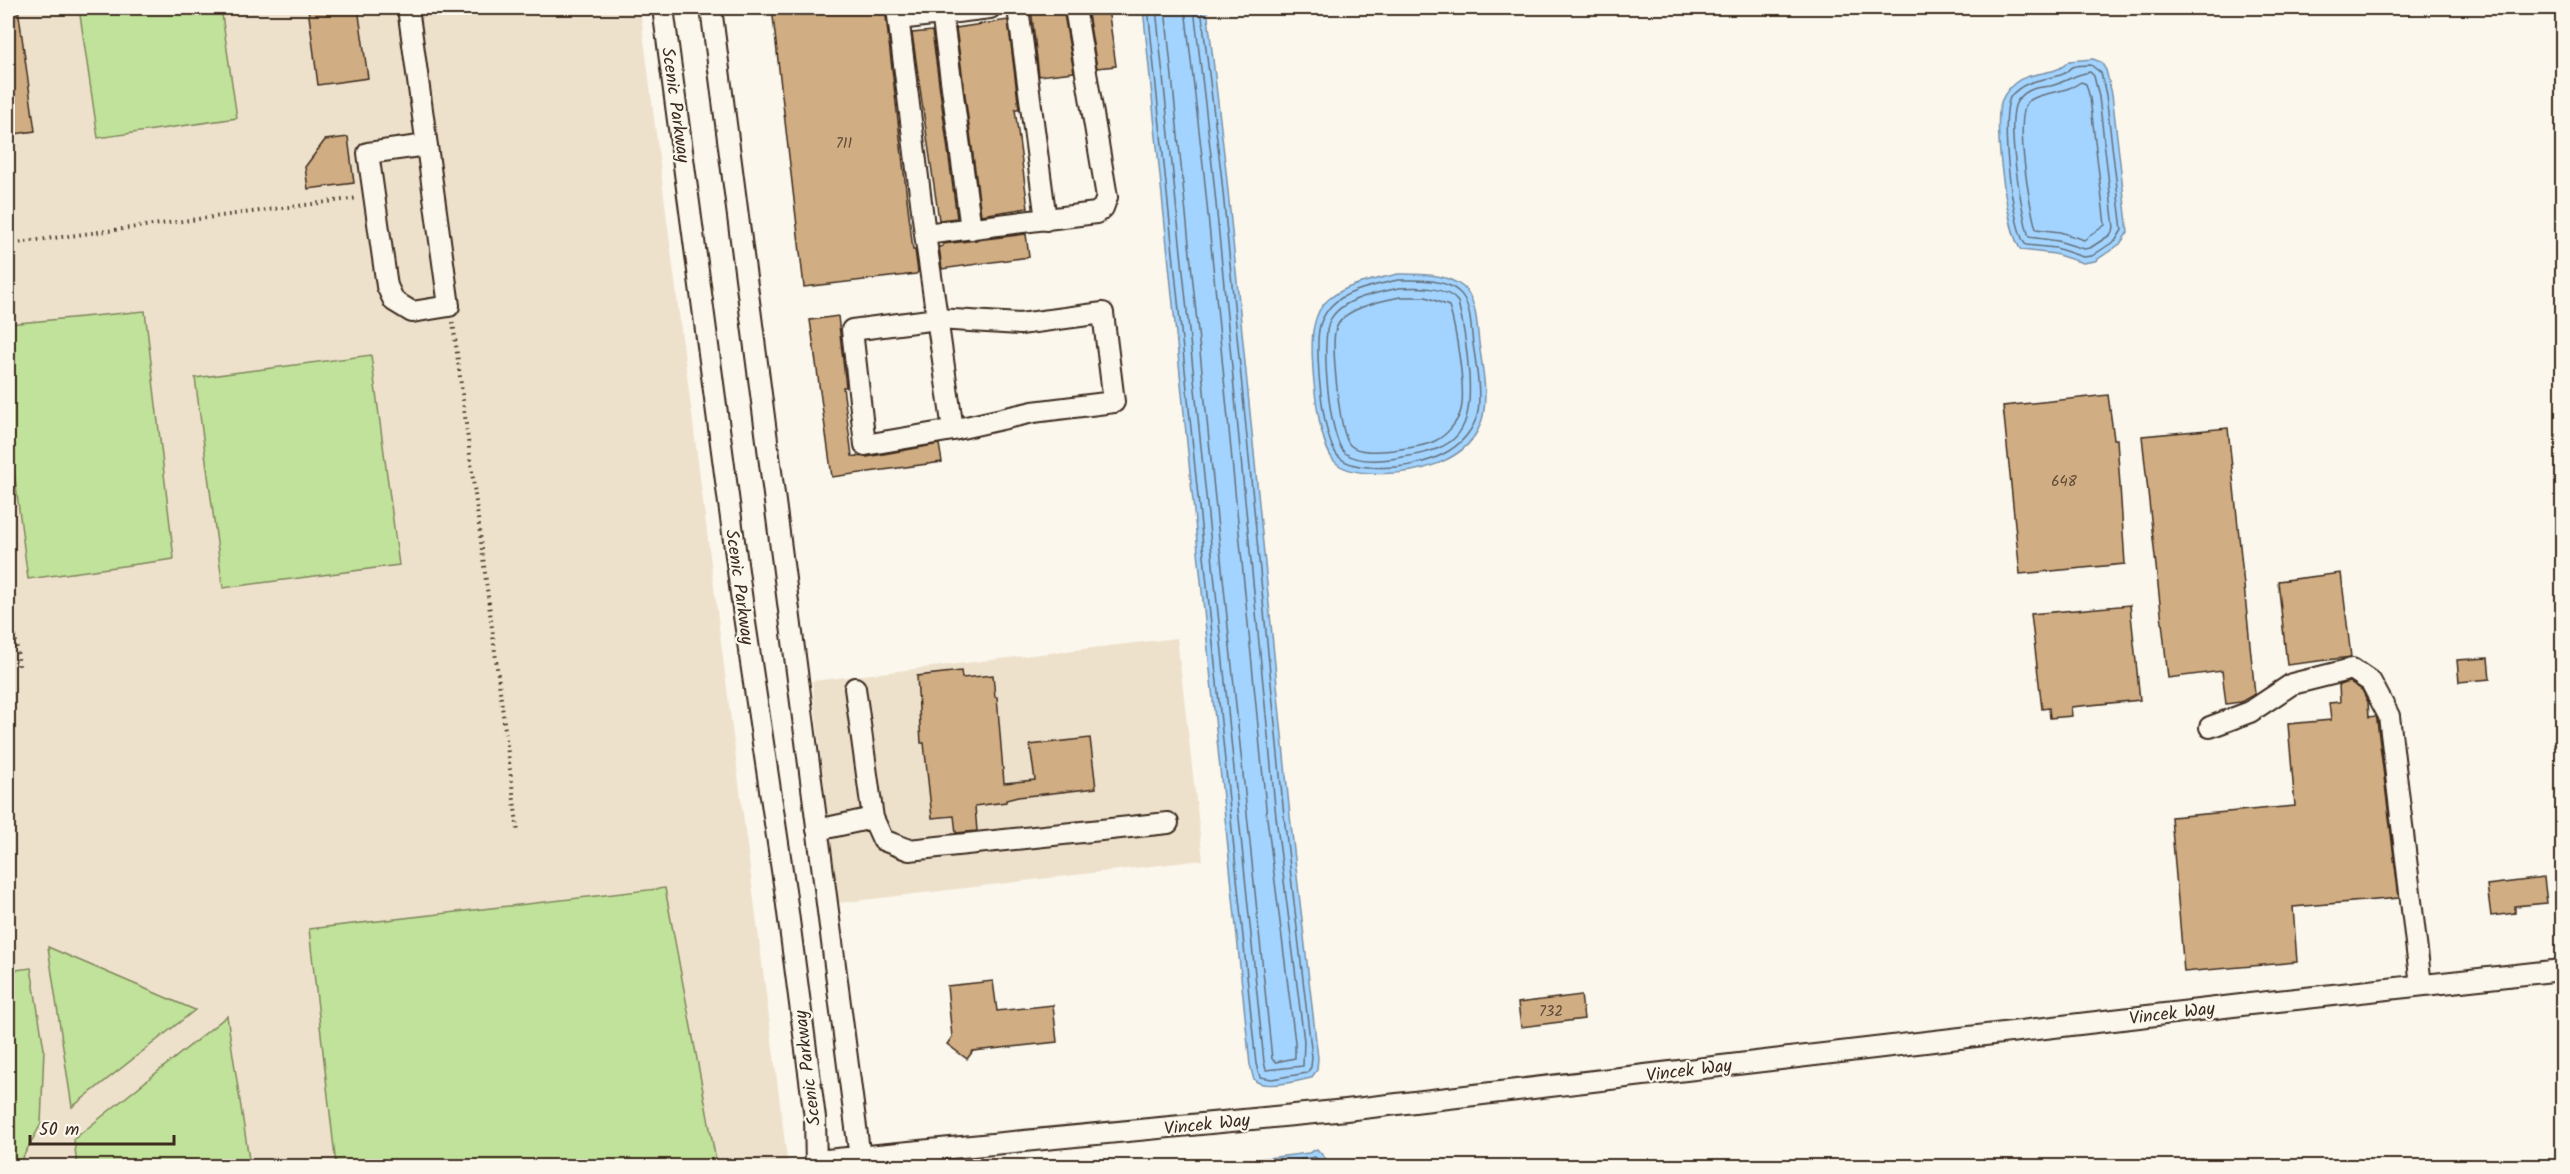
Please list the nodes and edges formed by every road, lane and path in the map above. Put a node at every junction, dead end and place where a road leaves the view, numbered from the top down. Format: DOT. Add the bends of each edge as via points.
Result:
graph roads {
  1 [pos="408,8"];
  2 [pos="663,8"];
  3 [pos="711,8"];
  4 [pos="990,8"];
  5 [pos="1018,8"];
  6 [pos="1075,8"];
  7 [pos="898,13"];
  8 [pos="942,13"];
  9 [pos="427,145"];
  10 [pos="359,198"];
  11 [pos="1046,220"];
  12 [pos="971,229"];
  13 [pos="925,234"];
  14 [pos="8,238"];
  15 [pos="14,243"];
  16 [pos="8,244"];
  17 [pos="8,252"];
  18 [pos="452,319"];
  19 [pos="937,319"];
  20 [pos="953,430"];
  21 [pos="8,580"];
  22 [pos="19,666"];
  23 [pos="855,688"];
  24 [pos="2210,727"];
  25 [pos="873,818"];
  26 [pos="1168,823"];
  27 [pos="817,830"];
  28 [pos="518,832"];
  29 [pos="2562,970"];
  30 [pos="2421,985"];
  31 [pos="861,1162"];
  32 [pos="816,1164"];
  1 -- 9 [label="street"];
  2 -- 32 [label="street, Scenic Parkway" via="742,604 785,890 815,1118"];
  3 -- 27 [label="street"];
  4 -- 8 [label="street"];
  5 -- 11 [label="street"];
  6 -- 11 [label="street" via="1107,197 1096,213"];
  7 -- 8 [label="street"];
  7 -- 13 [label="street"];
  8 -- 12 [label="street"];
  9 -- 9 [label="street" via="449,306 412,312 394,301 387,286 368,153"];
  10 -- 15 [label="path"];
  11 -- 12 [label="street"];
  12 -- 13 [label="street"];
  13 -- 19 [label="street"];
  14 -- 15 [label="path"];
  15 -- 16 [label="path"];
  15 -- 17 [label="path"];
  18 -- 28 [label="path"];
  19 -- 20 [label="street"];
  19 -- 20 [label="street" via="852,330 865,445"];
  19 -- 20 [label="street" via="1020,324 1103,313 1114,402 1033,412"];
  21 -- 22 [label="path"];
  23 -- 25 [label="street"];
  24 -- 30 [label="street" via="2250,711 2292,684 2352,669 2371,682 2389,716"];
  25 -- 26 [label="street" via="883,840 909,850"];
  25 -- 27 [label="street"];
  27 -- 31 [label="street"];
  29 -- 30 [label="street, Vincek Way"];
  30 -- 31 [label="street, Vincek Way" via="1346,1110"];
  31 -- 32 [label="street, Vincek Way"];
}
